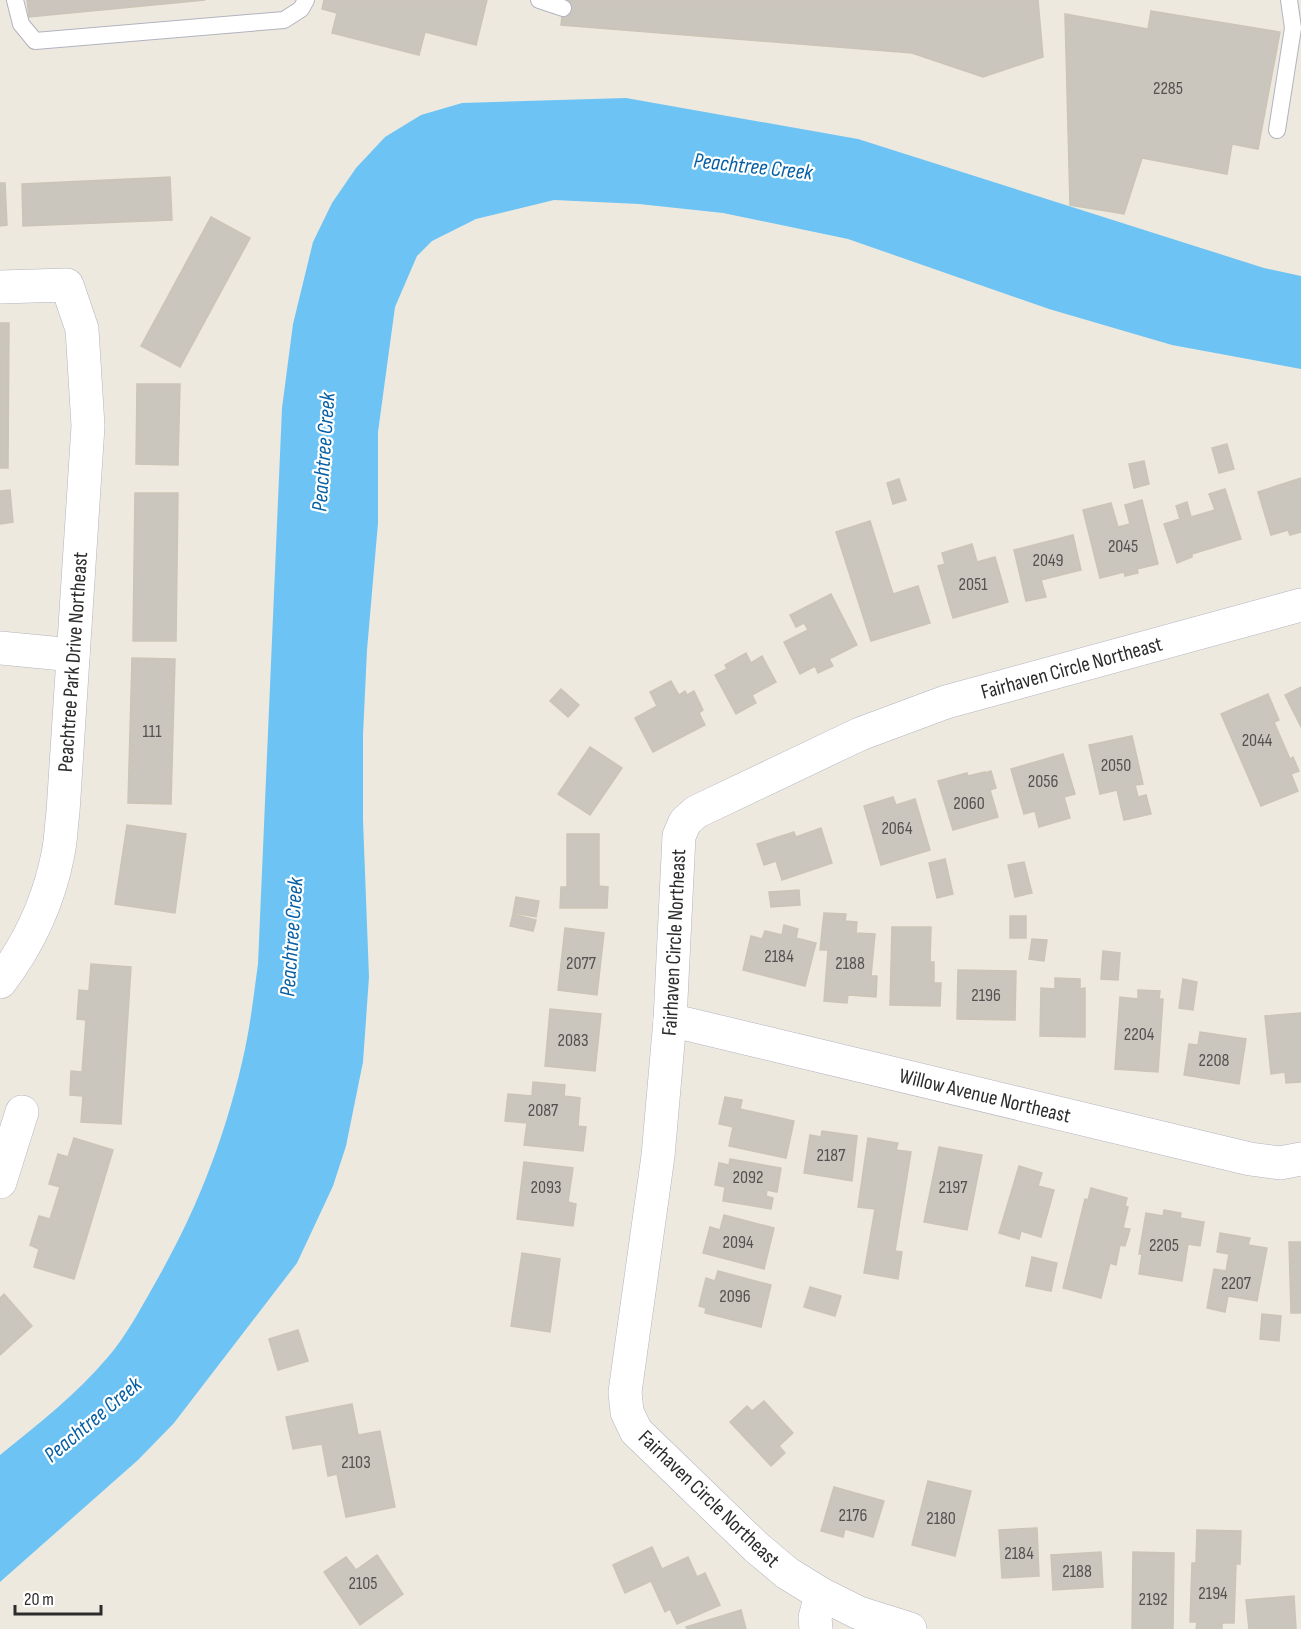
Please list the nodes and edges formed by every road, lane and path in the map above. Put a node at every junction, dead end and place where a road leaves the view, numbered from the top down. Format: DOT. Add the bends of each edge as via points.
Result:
graph roads {
  1 [pos="15,0"];
  2 [pos="306,0"];
  3 [pos="539,0"];
  4 [pos="1286,0"];
  5 [pos="563,8"];
  6 [pos="1297,32"];
  7 [pos="1277,130"];
  8 [pos="0,287"];
  9 [pos="1301,605"];
  10 [pos="0,648"];
  11 [pos="73,655"];
  12 [pos="0,982"];
  13 [pos="670,1020"];
  14 [pos="22,1112"];
  15 [pos="1301,1160"];
  16 [pos="0,1182"];
  17 [pos="821,1594"];
  18 [pos="816,1629"];
  19 [pos="910,1629"];
  1 -- 2 [label="lane" via="21,24 35,41 284,20 301,9"];
  3 -- 5 [label="lane"];
  4 -- 6 [label="lane"];
  6 -- 7 [label="lane"];
  8 -- 11 [label="street, Peachtree Park Drive Northeast" via="67,285 82,329 88,426"];
  9 -- 13 [label="street, Fairhaven Circle Northeast" via="946,702 860,734 696,812 685,822 679,836"];
  10 -- 11 [label="street"];
  11 -- 12 [label="street, Peachtree Park Drive Northeast" via="58,853 31,933"];
  13 -- 15 [label="street, Willow Avenue Northeast" via="1250,1159 1280,1163"];
  13 -- 17 [label="street, Fairhaven Circle Northeast" via="658,1156 626,1392 627,1412 636,1431 756,1547"];
  14 -- 16 [label="street"];
  17 -- 18 [label="street"];
  17 -- 19 [label="street, Fairhaven Circle Northeast" via="859,1613"];
}
